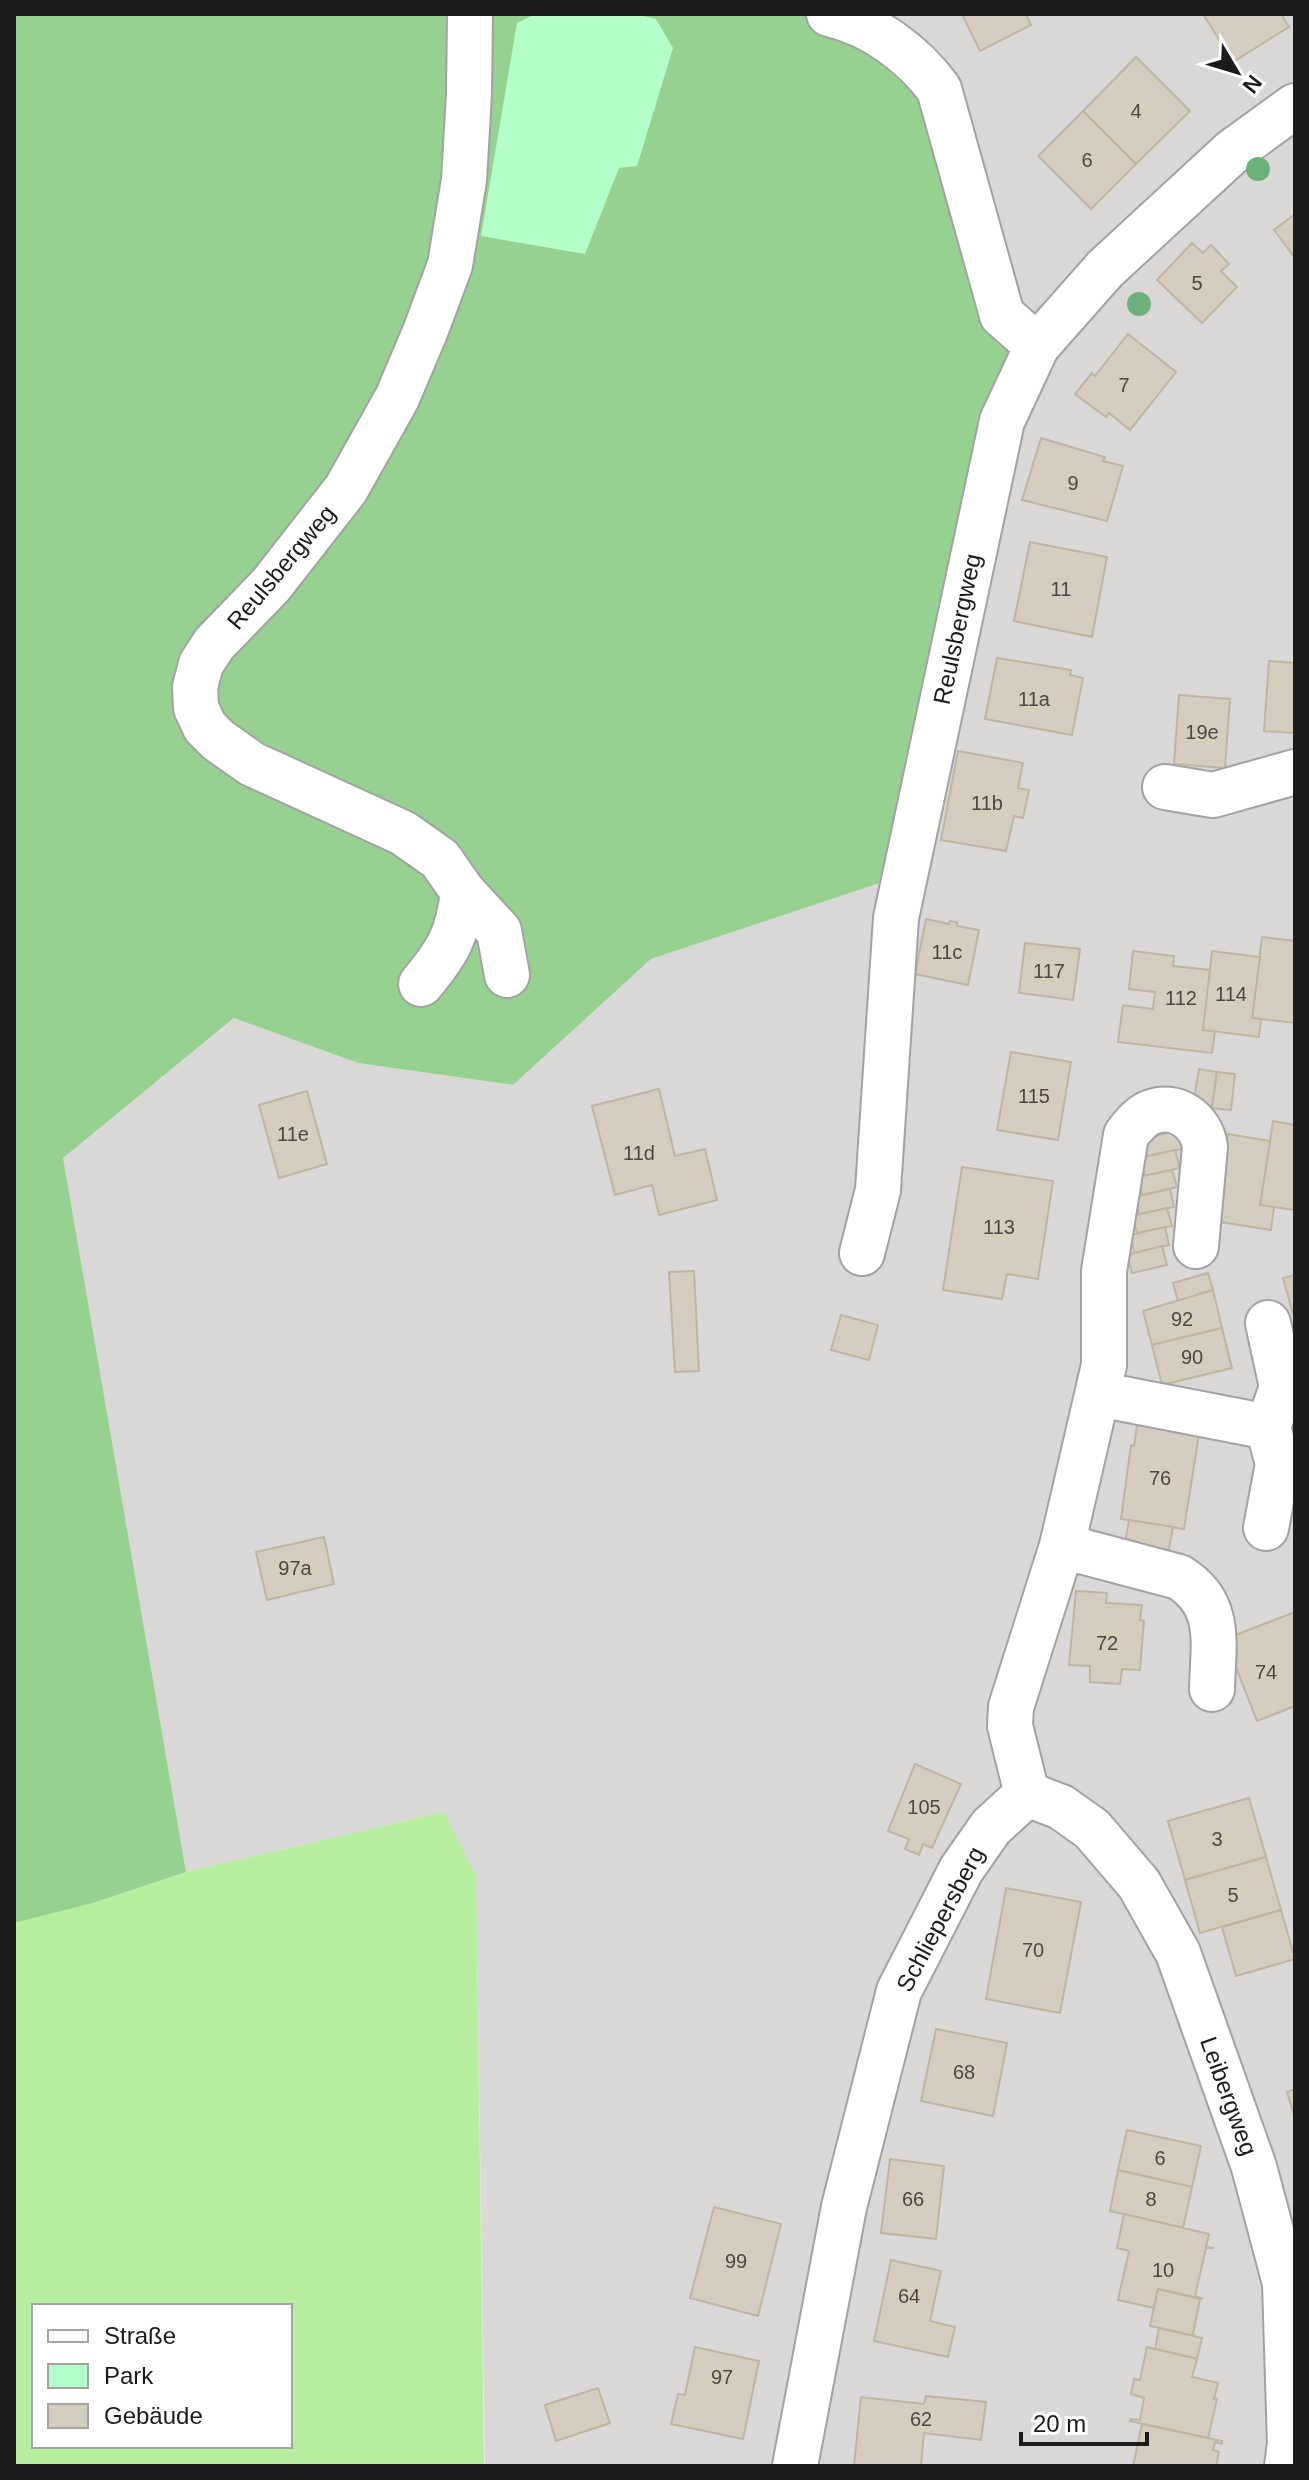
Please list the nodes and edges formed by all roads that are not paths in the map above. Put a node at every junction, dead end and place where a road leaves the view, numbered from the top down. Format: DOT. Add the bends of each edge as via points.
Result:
graph roads {
  1 [pos="470,14"];
  2 [pos="829,14"];
  3 [pos="1295,106"];
  4 [pos="1037,346"];
  5 [pos="1295,772"];
  6 [pos="1165,787"];
  7 [pos="463,892"];
  8 [pos="507,975"];
  9 [pos="421,984"];
  10 [pos="1196,1246"];
  11 [pos="862,1253"];
  12 [pos="1268,1323"];
  13 [pos="1098,1394"];
  14 [pos="1268,1427"];
  15 [pos="1266,1528"];
  16 [pos="1062,1546"];
  17 [pos="1212,1689"];
  18 [pos="1027,1794"];
  19 [pos="795,2466"];
  20 [pos="1287,2466"];
  1 -- 7 [label="street, Reulsbergweg" via="464,180 450,265 425,332 397,398 346,489 271,585 214,644 195,687 196,708 205,727 232,751 403,833 440,859"];
  2 -- 4 [label="street" via="882,36 939,89 1002,315"];
  3 -- 4 [label="street, Reulsbergweg" via="1172,205 1105,269"];
  4 -- 11 [label="street, Reulsbergweg" via="1002,421 896,918 878,1190"];
  5 -- 6 [label="street" via="1213,795"];
  7 -- 8 [label="street, Reulsbergweg" via="499,931"];
  7 -- 9 [label="street" via="460,918 445,955"];
  10 -- 13 [label="street" via="1204,1136 1188,1116 1149,1113 1126,1135 1104,1271 1104,1365"];
  12 -- 14 [label="street" via="1282,1387"];
  13 -- 14 [label="street"];
  13 -- 16 [label="street"];
  14 -- 15 [label="street" via="1278,1464"];
  16 -- 17 [label="street" via="1190,1584 1210,1609"];
  16 -- 18 [label="street" via="1011,1707 1010,1726"];
  18 -- 19 [label="street, Schliepersberg" via="991,1827 961,1870 899,1991 844,2207"];
  18 -- 20 [label="street, Leibergweg" via="1061,1807 1092,1829 1139,1884 1178,1953 1254,2167 1285,2283"];
}
